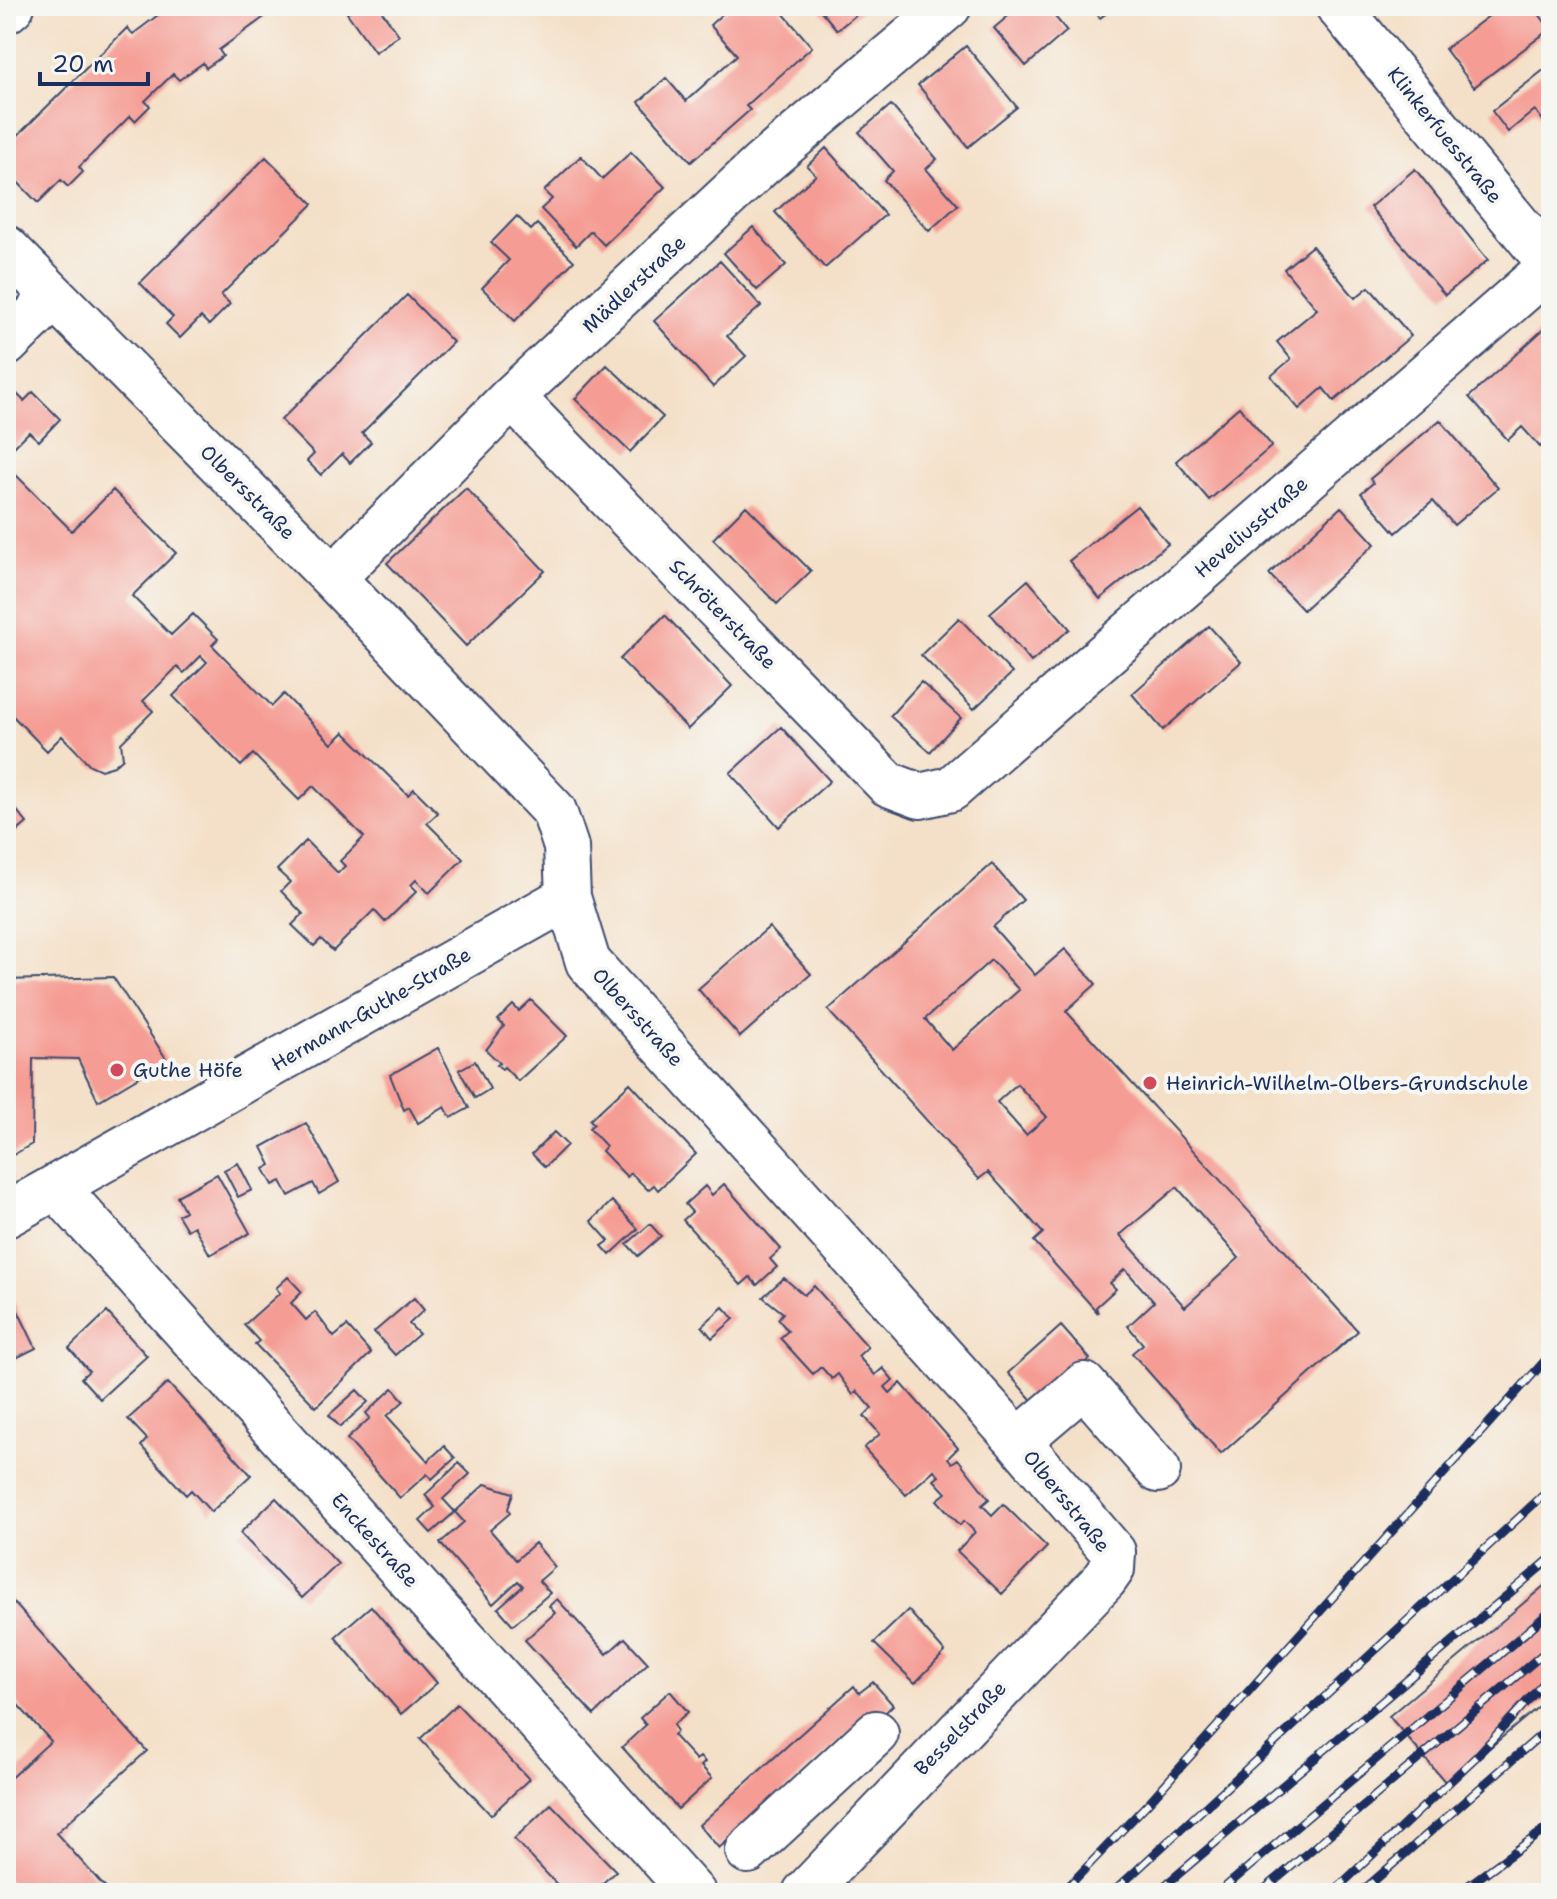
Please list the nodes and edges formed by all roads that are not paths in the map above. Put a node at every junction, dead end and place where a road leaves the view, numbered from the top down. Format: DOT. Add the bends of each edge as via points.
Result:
graph roads {
  1 [pos="12,6"];
  2 [pos="949,6"];
  3 [pos="1338,6"];
  4 [pos="6,11"];
  5 [pos="6,248"];
  6 [pos="1551,265"];
  7 [pos="54,297"];
  8 [pos="6,344"];
  9 [pos="512,397"];
  10 [pos="333,578"];
  11 [pos="951,789"];
  12 [pos="568,897"];
  13 [pos="56,1187"];
  14 [pos="6,1215"];
  15 [pos="1018,1441"];
  16 [pos="1158,1470"];
  17 [pos="1113,1563"];
  18 [pos="876,1733"];
  19 [pos="845,1763"];
  20 [pos="885,1805"];
  21 [pos="748,1851"];
  22 [pos="693,1893"];
  23 [pos="805,1893"];
  1 -- 4 [label="street"];
  2 -- 9 [label="street, Mädlerstraße" via="761,165"];
  3 -- 6 [label="street, Klinkerfuesstraße"];
  5 -- 7 [label="street, Olbersstraße"];
  6 -- 11 [label="street, Heveliusstraße"];
  7 -- 8 [label="street"];
  7 -- 10 [label="street, Olbersstraße"];
  9 -- 10 [label="street, Mädlerstraße"];
  9 -- 11 [label="street, Schröterstraße" via="888,784 920,796"];
  10 -- 12 [label="street, Olbersstraße" via="554,811 566,847"];
  12 -- 13 [label="street, Hermann-Guthe-Straße"];
  12 -- 15 [label="street, Olbersstraße" via="588,962"];
  13 -- 14 [label="street, Hermann-Guthe-Straße"];
  13 -- 22 [label="street, Enckestraße"];
  15 -- 16 [label="street" via="1084,1385"];
  15 -- 17 [label="street, Olbersstraße" via="1105,1541"];
  17 -- 20 [label="street, Besselstraße" via="1105,1579"];
  18 -- 19 [label="street"];
  19 -- 20 [label="street"];
  19 -- 21 [label="street"];
  20 -- 23 [label="street, Besselstraße"];
}
